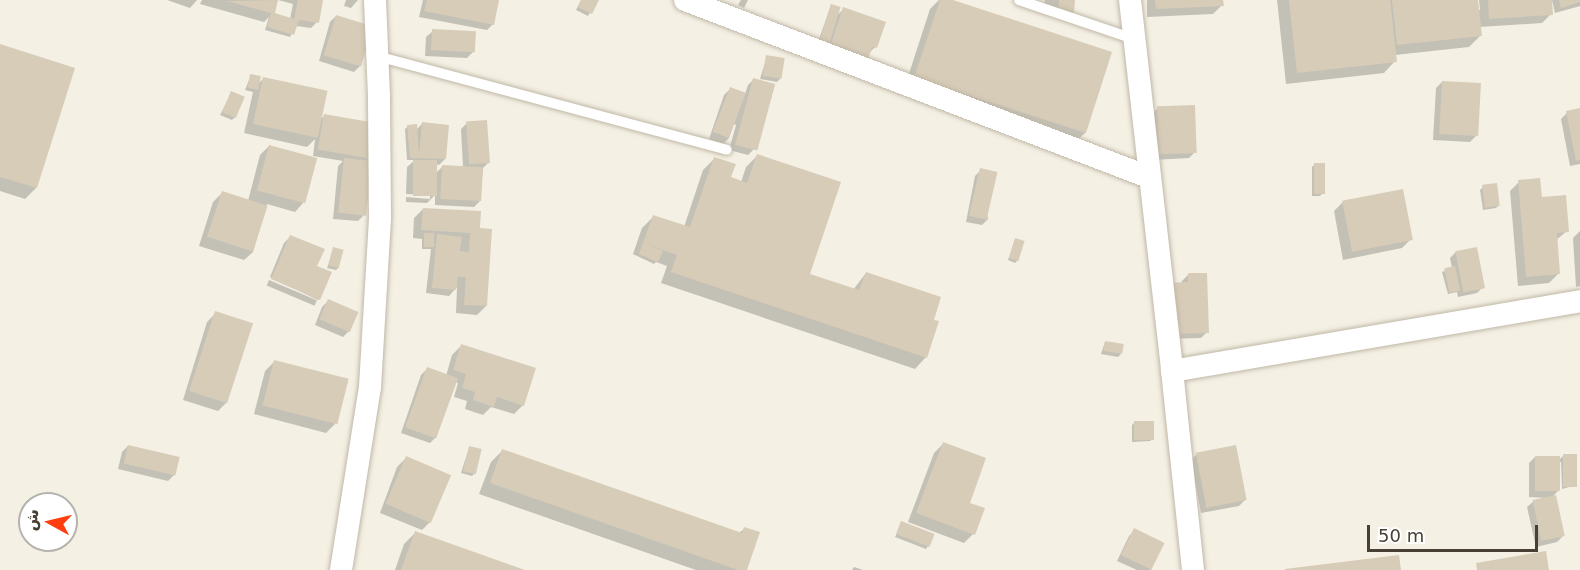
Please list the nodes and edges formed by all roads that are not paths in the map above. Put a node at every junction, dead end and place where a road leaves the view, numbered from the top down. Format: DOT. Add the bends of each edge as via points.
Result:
graph roads {
  1 [pos="375,0"];
  2 [pos="685,0"];
  3 [pos="1019,0"];
  4 [pos="1130,0"];
  5 [pos="1134,39"];
  6 [pos="377,56"];
  7 [pos="727,150"];
  8 [pos="1148,177"];
  9 [pos="1580,301"];
  10 [pos="1172,371"];
  11 [pos="341,570"];
  12 [pos="1193,570"];
  1 -- 6 [label="street"];
  2 -- 8 [label="street"];
  3 -- 5 [label="lane"];
  4 -- 5 [label="street"];
  5 -- 8 [label="street"];
  6 -- 7 [label="lane"];
  6 -- 11 [label="street" via="380,217 370,387"];
  8 -- 10 [label="street"];
  9 -- 10 [label="street"];
  10 -- 12 [label="street"];
}
